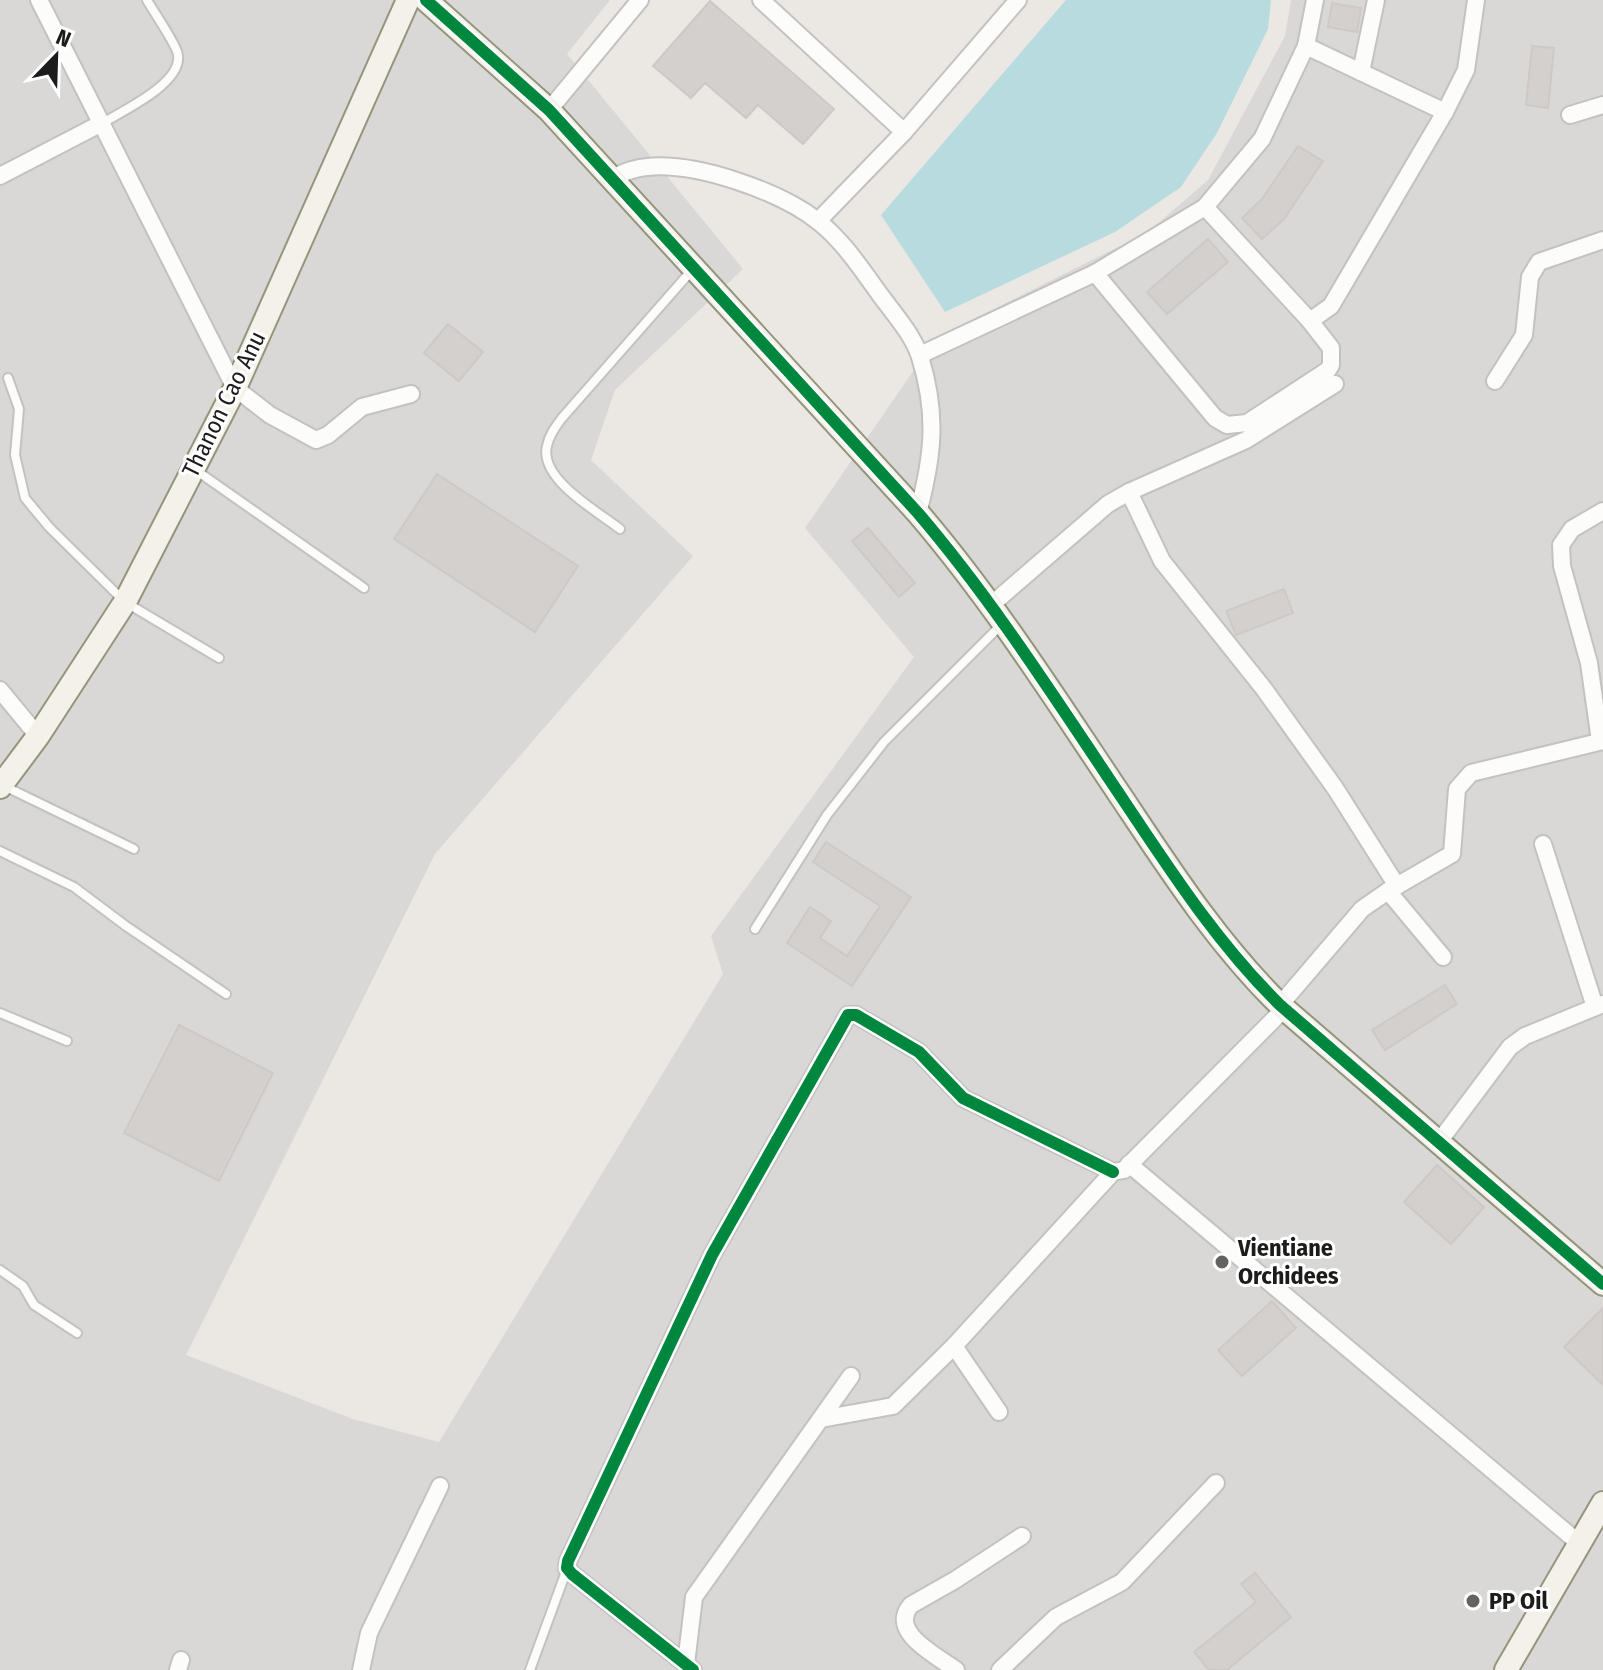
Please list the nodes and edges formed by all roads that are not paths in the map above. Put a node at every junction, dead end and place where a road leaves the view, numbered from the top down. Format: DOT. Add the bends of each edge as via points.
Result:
graph roads {
  1 [pos="39,0"];
  2 [pos="147,0"];
  3 [pos="408,0"];
  4 [pos="426,0"];
  5 [pos="640,0"];
  6 [pos="761,0"];
  7 [pos="1018,0"];
  8 [pos="1315,0"];
  9 [pos="1376,0"];
  10 [pos="1476,0"];
  11 [pos="1306,46"];
  12 [pos="1361,72"];
  13 [pos="1603,105"];
  14 [pos="549,110"];
  15 [pos="1445,112"];
  16 [pos="1570,115"];
  17 [pos="100,124"];
  18 [pos="904,132"];
  19 [pos="0,176"];
  20 [pos="612,178"];
  21 [pos="1205,207"];
  22 [pos="818,221"];
  23 [pos="1603,240"];
  24 [pos="693,269"];
  25 [pos="1095,273"];
  26 [pos="1310,321"];
  27 [pos="920,355"];
  28 [pos="8,378"];
  29 [pos="1495,381"];
  30 [pos="1335,384"];
  31 [pos="235,388"];
  32 [pos="411,394"];
  33 [pos="193,468"];
  34 [pos="1129,492"];
  35 [pos="1603,511"];
  36 [pos="918,513"];
  37 [pos="620,529"];
  38 [pos="364,588"];
  39 [pos="125,602"];
  40 [pos="998,613"];
  41 [pos="219,658"];
  42 [pos="0,690"];
  43 [pos="38,736"];
  44 [pos="1601,741"];
  45 [pos="1,786"];
  46 [pos="1543,844"];
  47 [pos="134,849"];
  48 [pos="0,851"];
  49 [pos="1392,888"];
  50 [pos="755,929"];
  51 [pos="1443,957"];
  52 [pos="226,994"];
  53 [pos="1599,1005"];
  54 [pos="1282,1007"];
  55 [pos="0,1013"];
  56 [pos="67,1041"];
  57 [pos="1438,1143"];
  58 [pos="1129,1164"];
  59 [pos="1113,1172"];
  60 [pos="0,1270"];
  61 [pos="1603,1284"];
  62 [pos="77,1333"];
  63 [pos="954,1346"];
  64 [pos="851,1376"];
  65 [pos="999,1412"];
  66 [pos="821,1419"];
  67 [pos="1216,1483"];
  68 [pos="440,1486"];
  69 [pos="1603,1503"];
  70 [pos="1022,1536"];
  71 [pos="1589,1539"];
  72 [pos="567,1568"];
  73 [pos="690,1667"];
  74 [pos="361,1670"];
  75 [pos="530,1670"];
  76 [pos="956,1670"];
  77 [pos="1000,1670"];
  78 [pos="1506,1670"];
  1 -- 17 [label="street"];
  2 -- 17 [label="lane" via="178,54 176,69 165,84"];
  3 -- 31 [label="street, Thanon Cao Anu"];
  4 -- 14 [label="street"];
  5 -- 14 [label="street"];
  6 -- 18 [label="street"];
  7 -- 18 [label="street"];
  8 -- 11 [label="street"];
  9 -- 12 [label="street"];
  10 -- 15 [label="street" via="1466,70"];
  11 -- 12 [label="street"];
  11 -- 21 [label="street" via="1262,139"];
  12 -- 15 [label="street"];
  13 -- 16 [label="street"];
  14 -- 20 [label="street"];
  15 -- 26 [label="street" via="1331,306"];
  17 -- 19 [label="street"];
  17 -- 31 [label="street"];
  18 -- 22 [label="street"];
  20 -- 22 [label="street" via="647,167 697,171 753,188"];
  20 -- 24 [label="street"];
  21 -- 25 [label="street"];
  21 -- 26 [label="street"];
  22 -- 27 [label="street" via="904,325"];
  23 -- 29 [label="street" via="1533,268 1524,335"];
  24 -- 36 [label="street"];
  24 -- 37 [label="lane" via="562,418 545,449 555,478"];
  25 -- 26 [label="street" via="1215,418 1227,425 1247,423 1328,370 1331,348"];
  25 -- 27 [label="street"];
  27 -- 36 [label="street" via="933,443"];
  28 -- 39 [label="lane" via="19,409 15,455 25,498"];
  30 -- 34 [label="street" via="1246,440"];
  31 -- 32 [label="street" via="316,440 362,407"];
  31 -- 33 [label="street, Thanon Cao Anu"];
  33 -- 38 [label="lane"];
  33 -- 39 [label="street, Thanon Cao Anu"];
  34 -- 40 [label="street" via="1108,504"];
  34 -- 49 [label="street" via="1162,561 1335,788"];
  35 -- 44 [label="street" via="1572,529 1561,545"];
  36 -- 40 [label="street"];
  39 -- 41 [label="lane"];
  39 -- 43 [label="street, Thanon Cao Anu"];
  40 -- 50 [label="lane" via="827,815"];
  40 -- 54 [label="street" via="1182,889"];
  42 -- 43 [label="street"];
  43 -- 45 [label="street, Thanon Cao Anu"];
  44 -- 49 [label="street" via="1471,773 1457,789 1452,854"];
  45 -- 47 [label="lane"];
  46 -- 53 [label="street"];
  48 -- 52 [label="lane" via="74,887"];
  49 -- 51 [label="street"];
  49 -- 54 [label="street" via="1362,909"];
  53 -- 57 [label="street" via="1510,1047"];
  54 -- 57 [label="street"];
  54 -- 58 [label="street"];
  55 -- 56 [label="lane"];
  57 -- 61 [label="street"];
  58 -- 59 [label="street"];
  58 -- 71 [label="street"];
  59 -- 63 [label="street"];
  59 -- 72 [label="street" via="963,1098 919,1052 848,1015 712,1255"];
  60 -- 62 [label="lane" via="23,1286 34,1305"];
  63 -- 65 [label="street"];
  63 -- 66 [label="street" via="893,1406"];
  64 -- 66 [label="street"];
  66 -- 73 [label="street" via="694,1597"];
  67 -- 77 [label="street" via="1122,1582 1056,1617"];
  68 -- 74 [label="street" via="369,1633"];
  69 -- 71 [label="street"];
  70 -- 76 [label="street" via="905,1611 907,1633"];
  71 -- 78 [label="street"];
  72 -- 73 [label="street"];
  72 -- 75 [label="lane"];
}
